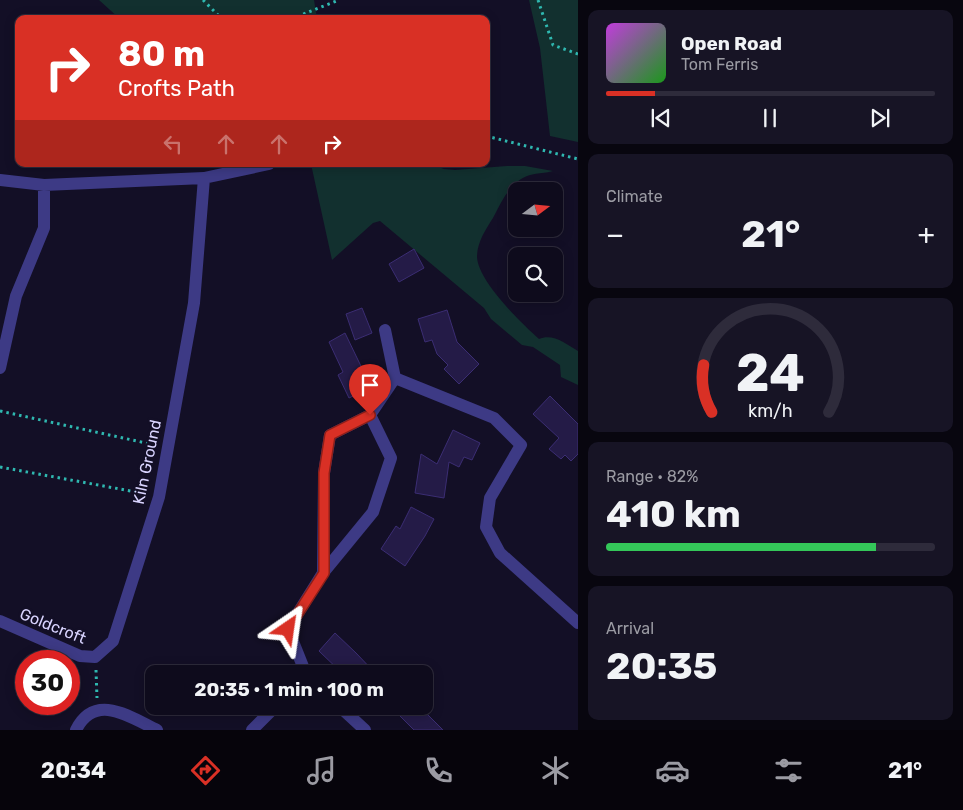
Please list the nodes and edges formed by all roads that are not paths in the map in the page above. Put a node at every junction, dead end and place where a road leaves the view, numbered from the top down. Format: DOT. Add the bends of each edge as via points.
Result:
graph roads {
  1 [pos="255,167"];
  2 [pos="204,178"];
  3 [pos="0,180"];
  4 [pos="44,185"];
  5 [pos="385,330"];
  6 [pos="0,368"];
  7 [pos="395,378"];
  8 [pos="370,415"];
  9 [pos="324,573"];
  10 [pos="0,621"];
  11 [pos="578,623"];
  12 [pos="95,657"];
  13 [pos="302,665"];
  14 [pos="267,715"];
  15 [pos="349,715"];
  16 [pos="76,730"];
  17 [pos="157,730"];
  18 [pos="252,730"];
  19 [pos="365,730"];
  1 -- 2 [label="street"];
  2 -- 4 [label="street"];
  2 -- 12 [label="street, Kiln Ground" via="194,303 159,497 114,641"];
  3 -- 4 [label="street"];
  4 -- 6 [label="street" via="44,228 16,296"];
  5 -- 7 [label="street"];
  7 -- 8 [label="street"];
  7 -- 11 [label="street" via="494,418 521,445 490,498 486,527 500,553"];
  8 -- 9 [label="street" via="391,458 373,512"];
  8 -- 9 [label="street" via="330,435 324,473"];
  9 -- 13 [label="street" via="288,629"];
  10 -- 12 [label="street, Goldcroft" via="80,656"];
  14 -- 18 [label="street"];
  15 -- 19 [label="street"];
  16 -- 17 [label="street" via="81,719 98,709 117,711"];
}
